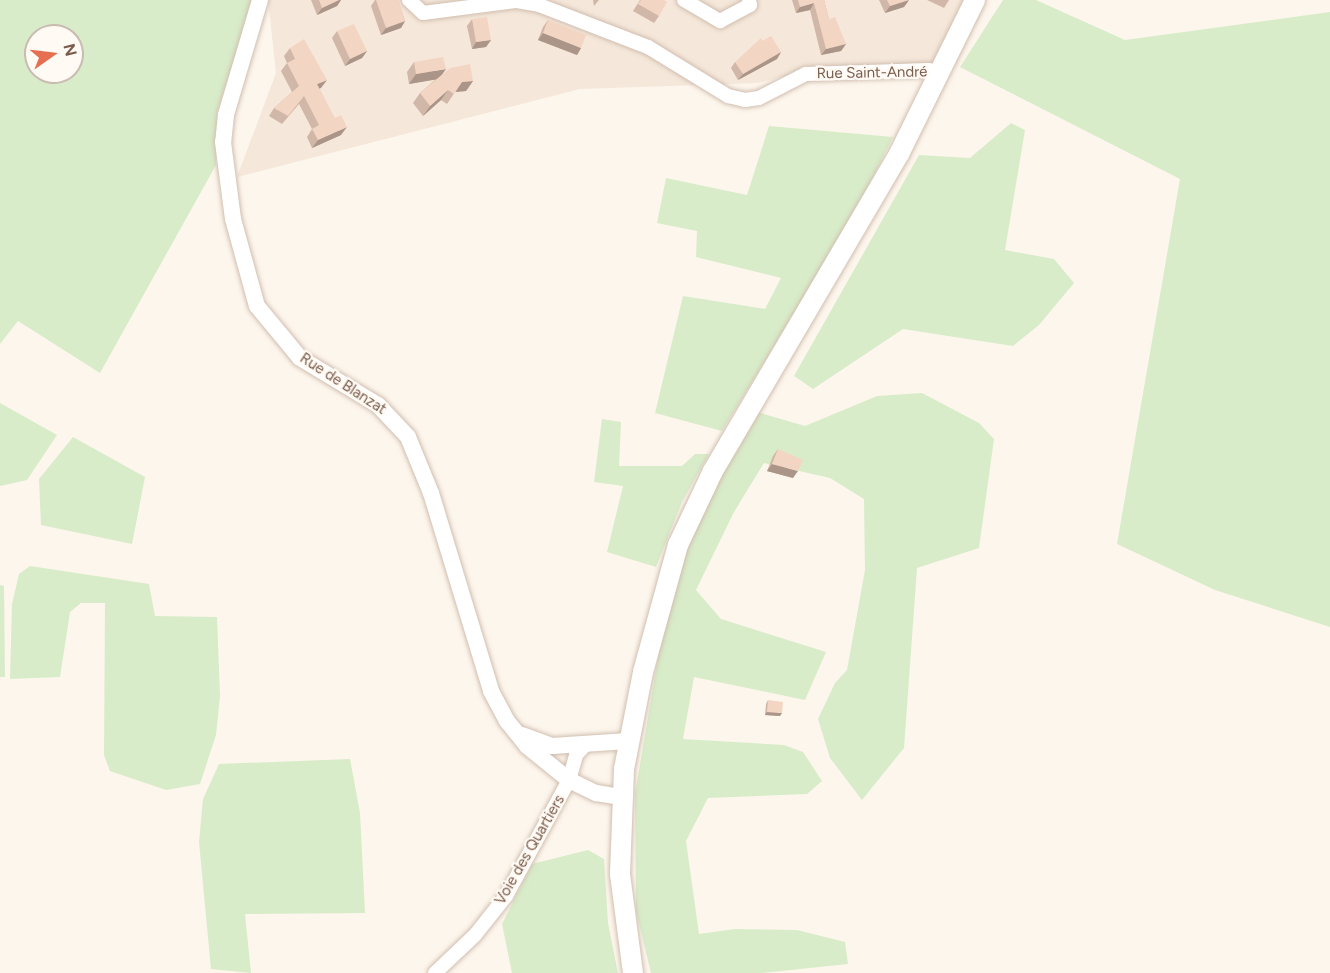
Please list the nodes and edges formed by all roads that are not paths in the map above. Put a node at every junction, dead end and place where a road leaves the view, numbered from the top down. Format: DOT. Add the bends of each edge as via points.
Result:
graph roads {
  1 [pos="260,0"];
  2 [pos="410,0"];
  3 [pos="684,0"];
  4 [pos="749,0"];
  5 [pos="975,0"];
  6 [pos="939,74"];
  7 [pos="514,730"];
  8 [pos="628,741"];
  9 [pos="586,744"];
  10 [pos="569,780"];
  11 [pos="622,796"];
  12 [pos="435,973"];
  13 [pos="633,973"];
  1 -- 7 [label="street, Rue de Blanzat" via="226,115 223,142 228,189 249,284 261,313 290,349 313,368 388,412 408,437 431,493 491,691"];
  2 -- 6 [label="street, Rue Saint-André" via="423,14 507,2 535,4 648,47 728,96 745,100 759,98 806,74 929,69"];
  3 -- 4 [label="street" via="720,21 750,5"];
  5 -- 6 [label="main road"];
  6 -- 8 [label="main road" via="857,230 694,507 667,576"];
  7 -- 9 [label="street" via="552,746"];
  7 -- 10 [label="street, Rue de Blanzat" via="526,746"];
  8 -- 9 [label="street"];
  8 -- 11 [label="main road"];
  9 -- 10 [label="street, Voie des Quartiers" via="576,755"];
  10 -- 11 [label="street, Rue de Blanzat" via="596,793"];
  10 -- 12 [label="street, Voie des Quartiers" via="506,896 475,935"];
  11 -- 13 [label="main road" via="620,874"];
}
